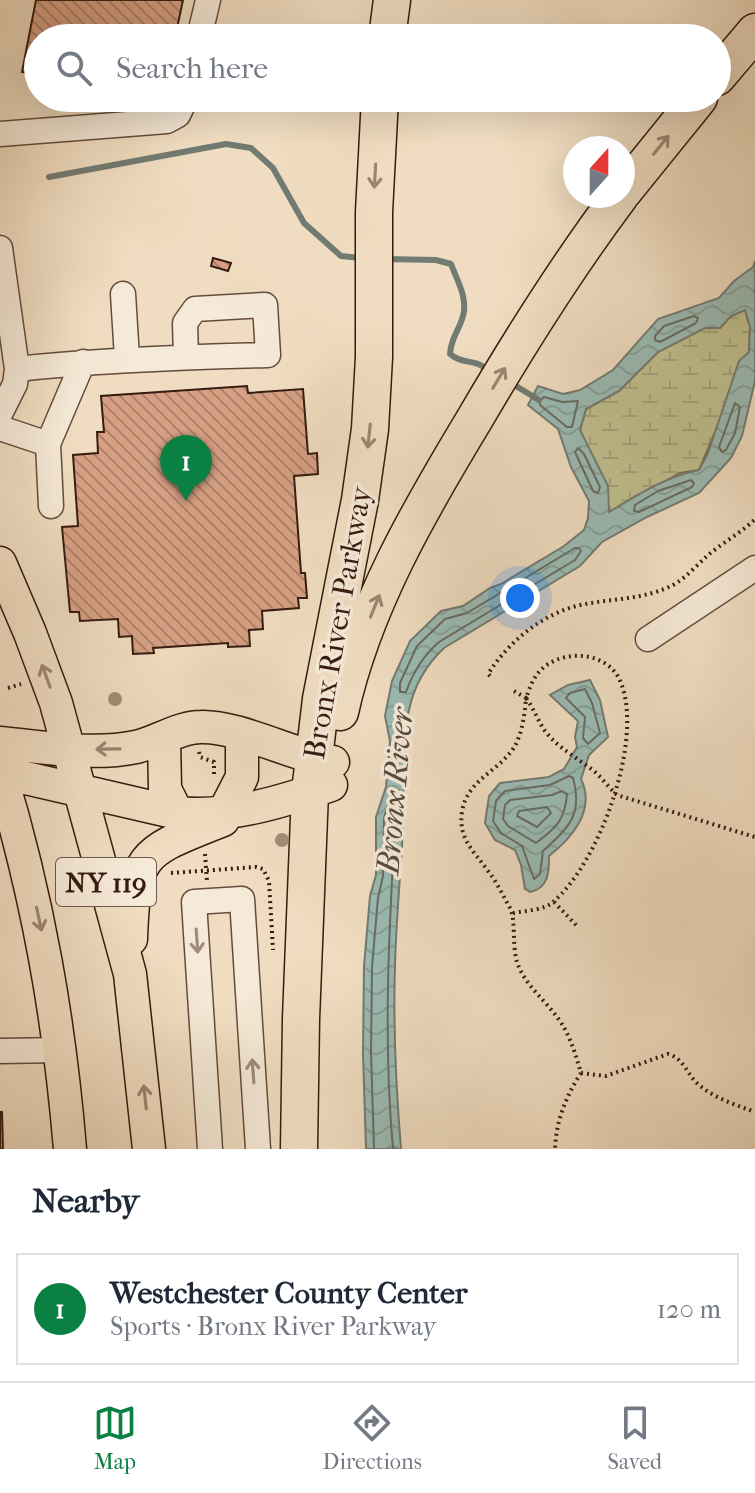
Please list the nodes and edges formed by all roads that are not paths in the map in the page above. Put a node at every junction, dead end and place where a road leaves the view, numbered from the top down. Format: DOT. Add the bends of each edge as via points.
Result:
graph roads {
  1 [pos="208,0"];
  2 [pos="392,0"];
  3 [pos="202,24"];
  4 [pos="389,24"];
  5 [pos="755,32"];
  6 [pos="731,60"];
  7 [pos="179,112"];
  8 [pos="379,112"];
  9 [pos="688,112"];
  10 [pos="0,134"];
  11 [pos="635,178"];
  12 [pos="612,208"];
  13 [pos="0,248"];
  14 [pos="123,294"];
  15 [pos="186,357"];
  16 [pos="127,358"];
  17 [pos="83,362"];
  18 [pos="17,369"];
  19 [pos="0,414"];
  20 [pos="0,428"];
  21 [pos="48,444"];
  22 [pos="51,506"];
  23 [pos="0,563"];
  24 [pos="755,568"];
  25 [pos="648,639"];
  26 [pos="242,736"];
  27 [pos="164,738"];
  28 [pos="0,743"];
  29 [pos="71,750"];
  30 [pos="0,772"];
  31 [pos="322,775"];
  32 [pos="81,790"];
  33 [pos="236,811"];
  34 [pos="177,813"];
  35 [pos="10,834"];
  36 [pos="130,974"];
  37 [pos="61,1050"];
  38 [pos="0,1051"];
  39 [pos="70,1149"];
  40 [pos="149,1149"];
  41 [pos="210,1149"];
  42 [pos="258,1149"];
  43 [pos="299,1149"];
  44 [pos="320,1149"];
  1 -- 3 [label="street"];
  2 -- 4 [label="highway"];
  5 -- 6 [label="highway"];
  7 -- 10 [label="street" via="167,121"];
  8 -- 31 [label="highway, Bronx River Parkway, one-way" via="370,429 321,699"];
  11 -- 9 [label="highway, Bronx River Parkway, one-way"];
  31 -- 12 [label="highway, Bronx River Parkway, one-way" via="350,673 398,556 511,357"];
  13 -- 18 [label="street"];
  14 -- 16 [label="street"];
  15 -- 16 [label="street"];
  16 -- 17 [label="street"];
  17 -- 18 [label="street"];
  17 -- 21 [label="street"];
  18 -- 19 [label="street"];
  20 -- 21 [label="street"];
  21 -- 22 [label="street"];
  29 -- 23 [label="main road, one-way"];
  24 -- 25 [label="street"];
  26 -- 27 [label="main road" via="198,727"];
  26 -- 31 [label="main road"];
  26 -- 33 [label="main road"];
  27 -- 29 [label="main road, one-way" via="121,749"];
  27 -- 34 [label="main road" via="165,789"];
  28 -- 29 [label="main road"];
  29 -- 32 [label="main road, NY 119"];
  30 -- 32 [label="main road"];
  30 -- 35 [label="main road, NY 119"];
  31 -- 33 [label="main road"];
  31 -- 43 [label="highway, Bronx River Parkway" via="301,1019"];
  31 -- 44 [label="highway, Bronx River Parkway"];
  32 -- 34 [label="main road"];
  32 -- 36 [label="main road, NY 119"];
  33 -- 34 [label="main road"];
  33 -- 36 [label="main road" via="167,843 143,865 133,894"];
  35 -- 37 [label="main road, NY 119, one-way" via="43,936"];
  40 -- 36 [label="main road, NY 119, one-way"];
  37 -- 38 [label="street"];
  37 -- 39 [label="main road, NY 119"];
  42 -- 41 [label="street, one-way" via="242,899 194,902"];
}
